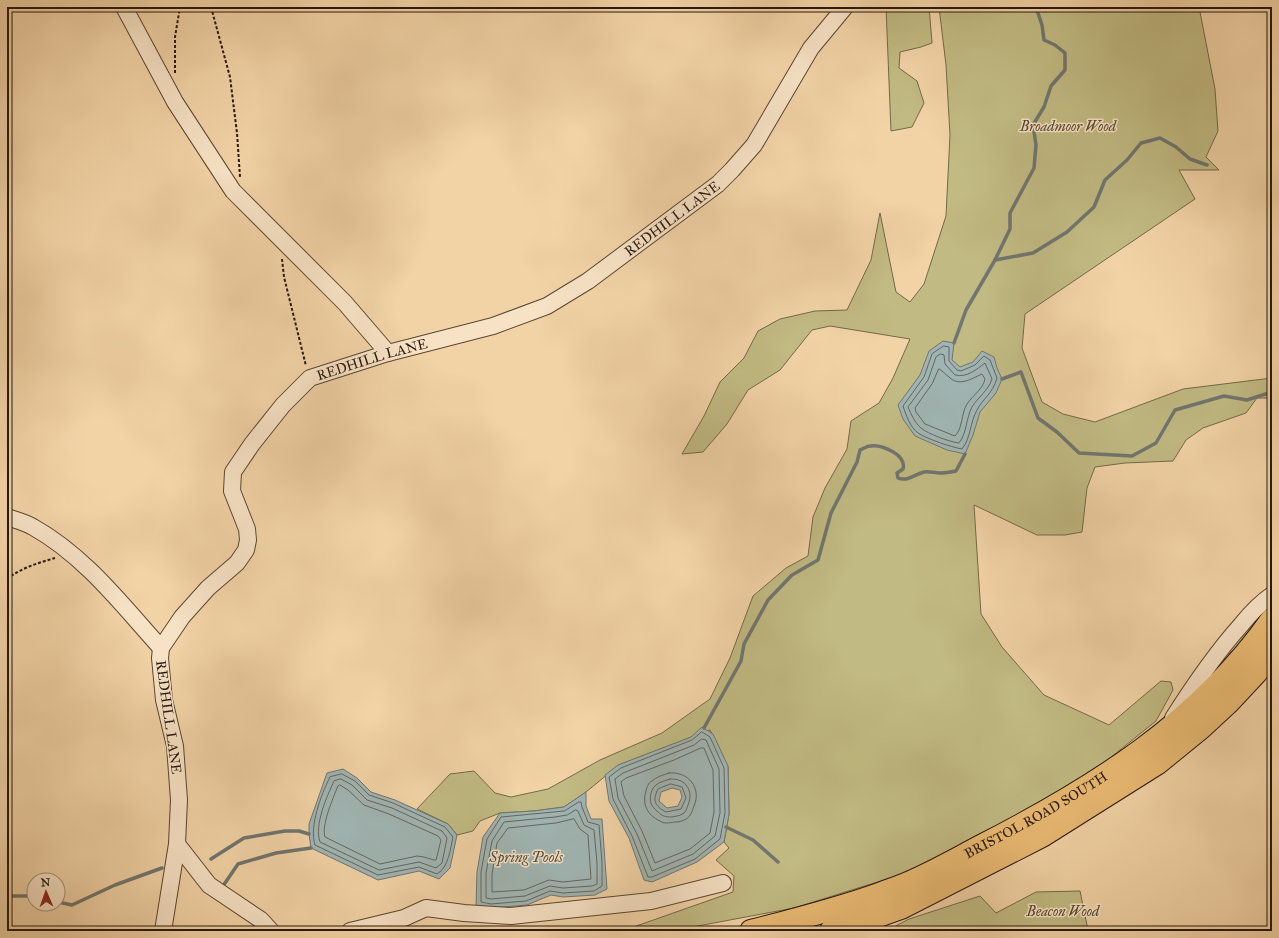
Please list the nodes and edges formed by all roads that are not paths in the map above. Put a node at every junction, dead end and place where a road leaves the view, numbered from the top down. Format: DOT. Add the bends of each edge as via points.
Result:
graph roads {
  1 [pos="124,7"];
  2 [pos="845,7"];
  3 [pos="388,353"];
  4 [pos="7,517"];
  5 [pos="1272,594"];
  6 [pos="1272,619"];
  7 [pos="161,648"];
  8 [pos="1272,652"];
  9 [pos="1162,736"];
  10 [pos="177,844"];
  11 [pos="723,883"];
  12 [pos="884,914"];
  13 [pos="163,931"];
  14 [pos="271,931"];
  15 [pos="350,931"];
  16 [pos="750,931"];
  17 [pos="831,931"];
  18 [pos="862,931"];
  1 -- 3 [label="street" via="175,102 233,191 345,303"];
  2 -- 3 [label="street, REDHILL LANE" via="811,48 754,145 718,184 588,281 548,306 493,326"];
  3 -- 7 [label="street, REDHILL LANE" via="310,378 283,405 252,444 234,472 232,491 247,529 246,550 237,563 208,588 182,617"];
  4 -- 7 [label="street" via="32,526 70,553 92,572"];
  5 -- 9 [label="street" via="1254,609 1227,640"];
  6 -- 9 [label="highway, BRISTOL ROAD SOUTH" via="1238,664"];
  7 -- 10 [label="street, REDHILL LANE" via="164,700 175,746 179,800"];
  8 -- 12 [label="highway, BRISTOL ROAD SOUTH" via="1228,703 1158,763 1042,836 901,908"];
  9 -- 16 [label="highway, BRISTOL ROAD SOUTH" via="1094,783 1032,820 908,884 855,903"];
  10 -- 13 [label="street, REDHILL LANE"];
  10 -- 14 [label="street" via="209,884 261,920"];
  11 -- 15 [label="street" via="651,901 511,916 464,914 426,908 404,918"];
  12 -- 17 [label="highway, BRISTOL ROAD SOUTH"];
  12 -- 18 [label="street"];
}
